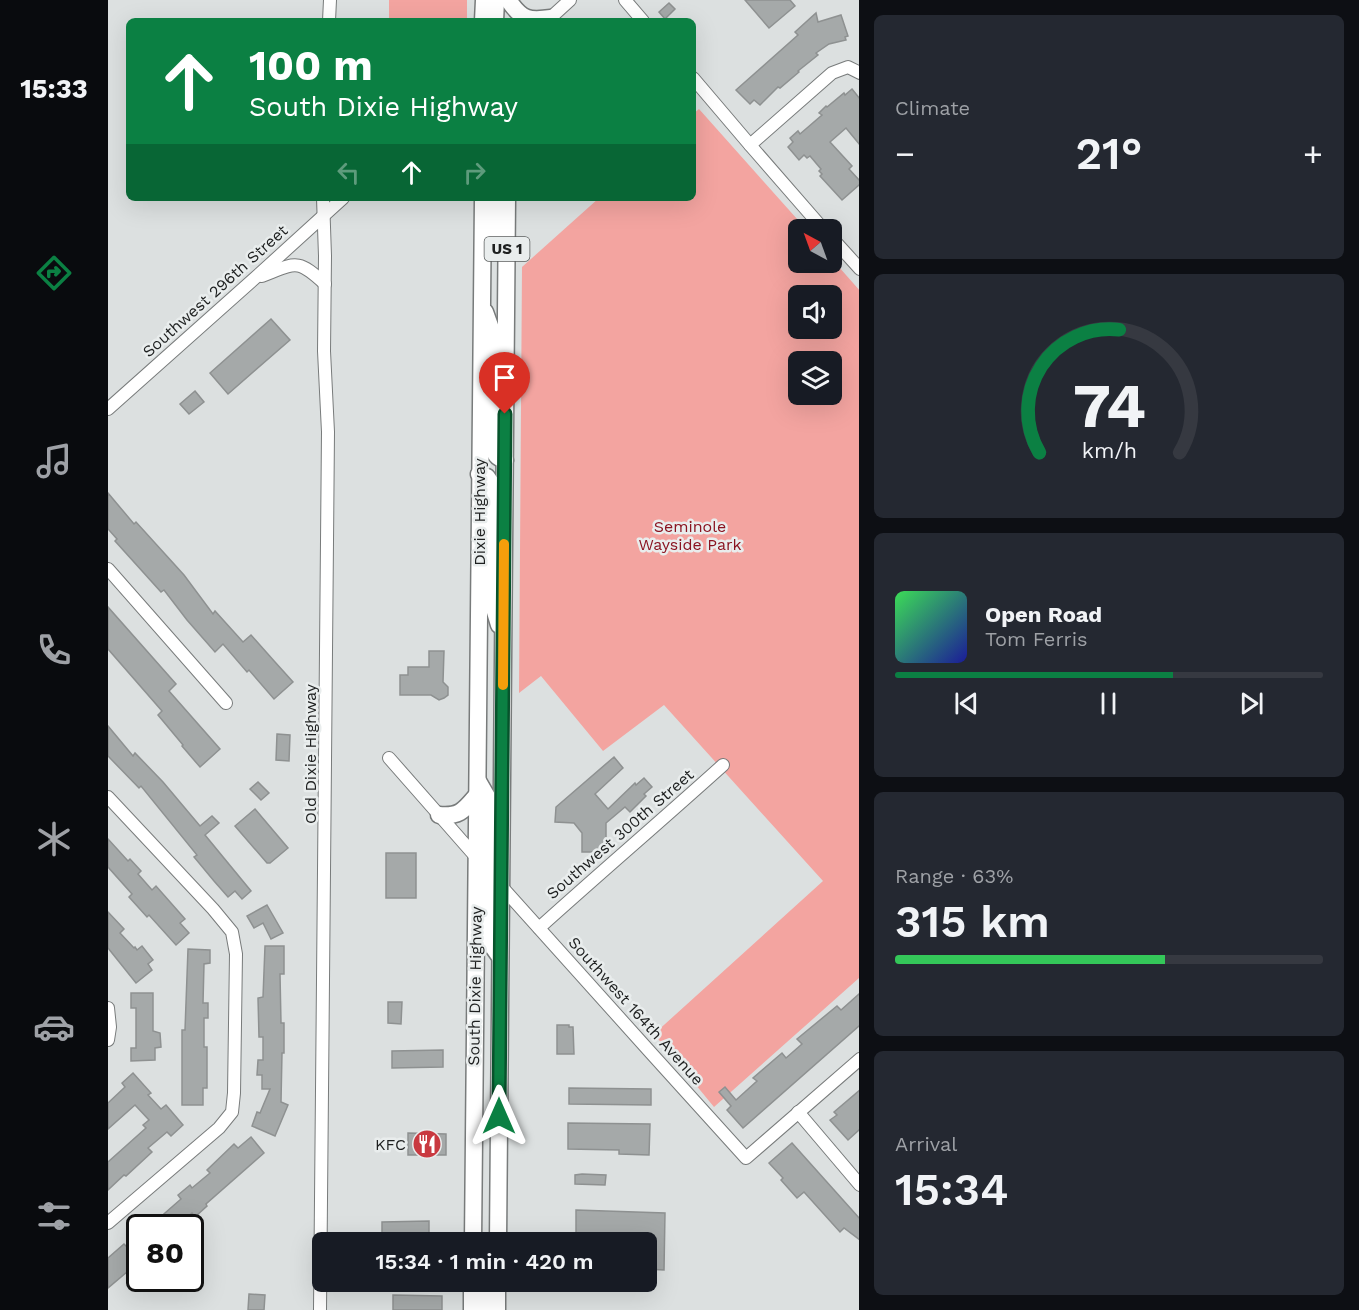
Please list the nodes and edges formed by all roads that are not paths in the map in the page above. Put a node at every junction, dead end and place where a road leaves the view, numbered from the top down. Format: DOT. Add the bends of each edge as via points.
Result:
graph roads {
  1 [pos="330,0"];
  2 [pos="483,0"];
  3 [pos="505,0"];
  4 [pos="570,0"];
  5 [pos="625,0"];
  6 [pos="329,18"];
  7 [pos="483,18"];
  8 [pos="496,18"];
  9 [pos="508,18"];
  10 [pos="525,18"];
  11 [pos="550,18"];
  12 [pos="640,18"];
  13 [pos="859,72"];
  14 [pos="696,82"];
  15 [pos="750,145"];
  16 [pos="323,201"];
  17 [pos="340,201"];
  18 [pos="483,201"];
  19 [pos="495,201"];
  20 [pos="507,201"];
  21 [pos="324,215"];
  22 [pos="814,219"];
  23 [pos="842,249"];
  24 [pos="859,268"];
  25 [pos="255,278"];
  26 [pos="325,284"];
  27 [pos="481,300"];
  28 [pos="506,300"];
  29 [pos="108,409"];
  30 [pos="505,460"];
  31 [pos="479,474"];
  32 [pos="108,569"];
  33 [pos="503,640"];
  34 [pos="226,703"];
  35 [pos="478,727"];
  36 [pos="389,758"];
  37 [pos="723,765"];
  38 [pos="477,788"];
  39 [pos="108,796"];
  40 [pos="439,815"];
  41 [pos="502,836"];
  42 [pos="476,857"];
  43 [pos="501,886"];
  44 [pos="540,928"];
  45 [pos="500,957"];
  46 [pos="108,1008"];
  47 [pos="108,1040"];
  48 [pos="859,1060"];
  49 [pos="798,1112"];
  50 [pos="859,1184"];
  51 [pos="108,1223"];
  52 [pos="474,1232"];
  53 [pos="498,1232"];
  54 [pos="472,1292"];
  55 [pos="484,1292"];
  56 [pos="497,1292"];
  57 [pos="320,1310"];
  58 [pos="472,1310"];
  59 [pos="484,1310"];
  60 [pos="497,1310"];
  1 -- 6 [label="street"];
  2 -- 7 [label="highway"];
  3 -- 8 [label="highway"];
  3 -- 9 [label="highway"];
  3 -- 10 [label="highway"];
  4 -- 11 [label="street"];
  5 -- 12 [label="street"];
  13 -- 15 [label="street" via="848,67 832,73"];
  14 -- 15 [label="street"];
  15 -- 22 [label="street"];
  16 -- 21 [label="street, Old Dixie Highway"];
  17 -- 21 [label="street, Southwest 296th Street"];
  18 -- 27 [label="highway, Dixie Highway / US 1"];
  19 -- 28 [label="highway" via="496,264"];
  20 -- 28 [label="highway, Dixie Highway / US 1"];
  21 -- 25 [label="street, Southwest 296th Street"];
  21 -- 26 [label="street, Old Dixie Highway"];
  23 -- 24 [label="street"];
  25 -- 26 [label="street" via="298,265"];
  25 -- 29 [label="street, Southwest 296th Street"];
  26 -- 57 [label="street, Old Dixie Highway" via="328,444"];
  27 -- 30 [label="highway" via="494,337 492,446 495,454"];
  27 -- 31 [label="highway, Dixie Highway / US 1"];
  28 -- 30 [label="highway, Dixie Highway / US 1"];
  30 -- 33 [label="highway, Dixie Highway / US 1"];
  31 -- 33 [label="highway" via="491,483 492,602"];
  31 -- 35 [label="highway, Dixie Highway / US 1"];
  32 -- 34 [label="street"];
  33 -- 41 [label="highway, Dixie Highway / US 1"];
  35 -- 38 [label="highway, South Dixie Highway / US 1"];
  36 -- 40 [label="street"];
  37 -- 44 [label="street, Southwest 300th Street"];
  38 -- 40 [label="highway" via="466,809 456,815"];
  38 -- 42 [label="highway, South Dixie Highway / US 1"];
  38 -- 43 [label="highway" via="489,800 490,867"];
  39 -- 51 [label="street" via="232,932 236,954 232,1112 219,1128"];
  40 -- 42 [label="street"];
  41 -- 43 [label="highway, South Dixie Highway / US 1"];
  42 -- 45 [label="highway" via="484,876 489,940"];
  42 -- 52 [label="highway, South Dixie Highway / US 1"];
  43 -- 44 [label="street, Southwest 164th Avenue"];
  43 -- 45 [label="highway, South Dixie Highway / US 1"];
  44 -- 49 [label="street, Southwest 164th Avenue" via="746,1158"];
  45 -- 53 [label="highway, US 1"];
  46 -- 47 [label="street"];
  48 -- 49 [label="street"];
  49 -- 50 [label="street"];
  54 -- 58 [label="highway"];
  55 -- 59 [label="highway"];
  56 -- 60 [label="highway"];
}
